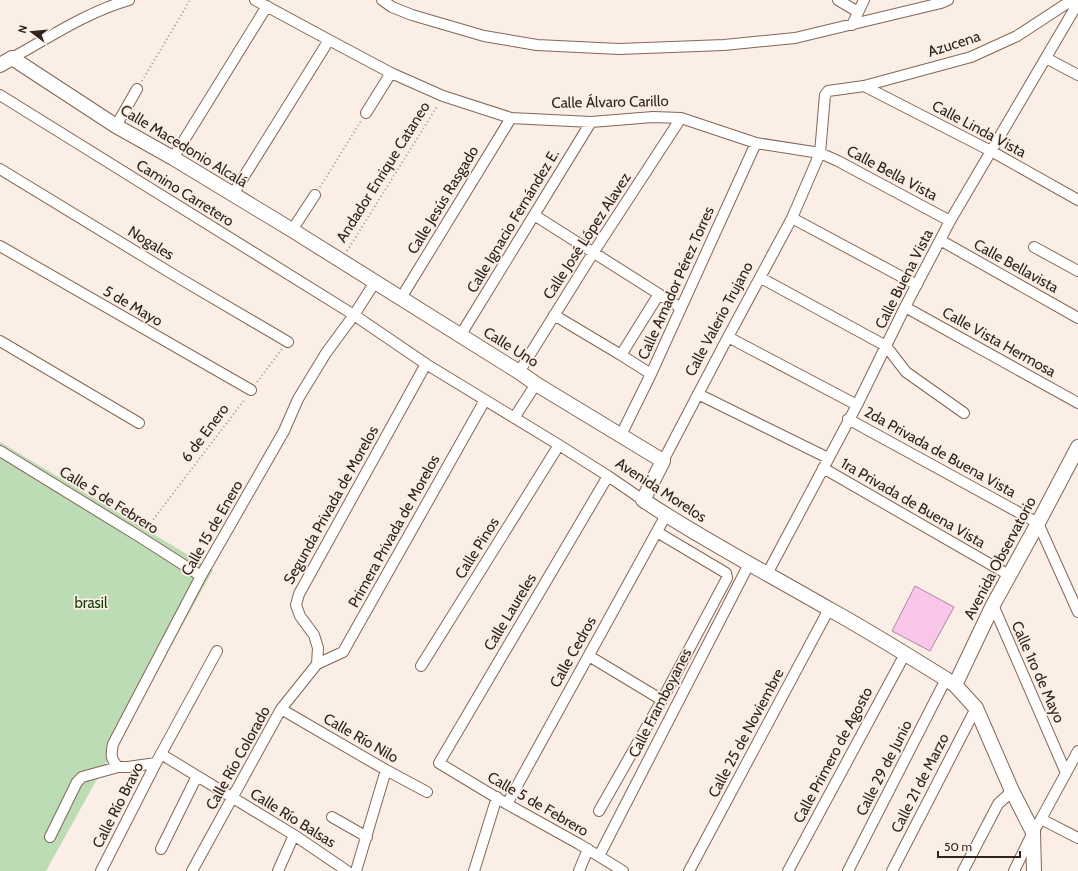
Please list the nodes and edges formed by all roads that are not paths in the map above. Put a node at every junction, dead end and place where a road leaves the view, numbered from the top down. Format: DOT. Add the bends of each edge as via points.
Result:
graph roads {
  1 [pos="128,0"];
  2 [pos="255,0"];
  3 [pos="382,0"];
  4 [pos="838,0"];
  5 [pos="864,0"];
  6 [pos="948,0"];
  7 [pos="1072,0"];
  8 [pos="1078,3"];
  9 [pos="267,6"];
  10 [pos="858,12"];
  11 [pos="852,25"];
  12 [pos="328,40"];
  13 [pos="1046,58"];
  14 [pos="6,61"];
  15 [pos="391,73"];
  16 [pos="1078,75"];
  17 [pos="864,86"];
  18 [pos="137,89"];
  19 [pos="834,90"];
  20 [pos="0,95"];
  21 [pos="366,113"];
  22 [pos="511,118"];
  23 [pos="681,118"];
  24 [pos="591,122"];
  25 [pos="116,126"];
  26 [pos="756,143"];
  27 [pos="991,151"];
  28 [pos="820,153"];
  29 [pos="173,158"];
  30 [pos="0,169"];
  31 [pos="233,194"];
  32 [pos="315,195"];
  33 [pos="1078,200"];
  34 [pos="534,215"];
  35 [pos="792,218"];
  36 [pos="950,221"];
  37 [pos="292,230"];
  38 [pos="940,240"];
  39 [pos="0,246"];
  40 [pos="1034,247"];
  41 [pos="593,253"];
  42 [pos="341,260"];
  43 [pos="1078,271"];
  44 [pos="761,278"];
  45 [pos="375,282"];
  46 [pos="917,285"];
  47 [pos="659,294"];
  48 [pos="401,298"];
  49 [pos="905,307"];
  50 [pos="681,308"];
  51 [pos="354,315"];
  52 [pos="554,315"];
  53 [pos="1078,318"];
  54 [pos="460,336"];
  55 [pos="728,337"];
  56 [pos="0,340"];
  57 [pos="288,342"];
  58 [pos="886,346"];
  59 [pos="621,355"];
  60 [pos="426,364"];
  61 [pos="519,372"];
  62 [pos="651,374"];
  63 [pos="536,384"];
  64 [pos="251,390"];
  65 [pos="698,394"];
  66 [pos="485,400"];
  67 [pos="1078,402"];
  68 [pos="857,405"];
  69 [pos="964,413"];
  70 [pos="514,418"];
  71 [pos="848,419"];
  72 [pos="139,423"];
  73 [pos="621,435"];
  74 [pos="559,445"];
  75 [pos="1078,447"];
  76 [pos="0,451"];
  77 [pos="828,458"];
  78 [pos="663,461"];
  79 [pos="823,468"];
  80 [pos="608,476"];
  81 [pos="643,500"];
  82 [pos="666,515"];
  83 [pos="1038,523"];
  84 [pos="656,532"];
  85 [pos="749,564"];
  86 [pos="767,574"];
  87 [pos="1009,575"];
  88 [pos="201,576"];
  89 [pos="993,605"];
  90 [pos="829,609"];
  91 [pos="1078,612"];
  92 [pos="217,651"];
  93 [pos="905,654"];
  94 [pos="589,656"];
  95 [pos="317,664"];
  96 [pos="421,666"];
  97 [pos="951,682"];
  98 [pos="662,700"];
  99 [pos="976,708"];
  100 [pos="281,709"];
  101 [pos="1078,751"];
  102 [pos="161,754"];
  103 [pos="156,763"];
  104 [pos="438,763"];
  105 [pos="116,764"];
  106 [pos="386,770"];
  107 [pos="1066,773"];
  108 [pos="197,776"];
  109 [pos="1012,791"];
  110 [pos="427,792"];
  111 [pos="497,797"];
  112 [pos="232,798"];
  113 [pos="507,804"];
  114 [pos="599,811"];
  115 [pos="332,817"];
  116 [pos="1041,819"];
  117 [pos="1033,832"];
  118 [pos="294,835"];
  119 [pos="367,836"];
  120 [pos="50,837"];
  121 [pos="1078,838"];
  122 [pos="161,849"];
  123 [pos="588,849"];
  124 [pos="599,856"];
  125 [pos="101,871"];
  126 [pos="192,871"];
  127 [pos="278,871"];
  128 [pos="347,871"];
  129 [pos="356,871"];
  130 [pos="474,871"];
  131 [pos="579,871"];
  132 [pos="623,871"];
  133 [pos="689,871"];
  134 [pos="788,871"];
  135 [pos="848,871"];
  136 [pos="892,871"];
  137 [pos="963,871"];
  138 [pos="1014,871"];
  139 [pos="1034,871"];
  1 -- 14 [label="street" via="78,20"];
  2 -- 9 [label="street, Calle Álvaro Carillo"];
  3 -- 11 [label="street" via="412,15 484,36 545,45 619,49 724,45 795,38"];
  4 -- 10 [label="street"];
  5 -- 10 [label="street"];
  6 -- 11 [label="street"];
  7 -- 17 [label="street, Azucena" via="1017,36 970,57"];
  8 -- 13 [label="street, Calle Buena Vista"];
  9 -- 12 [label="street, Calle Álvaro Carillo"];
  9 -- 29 [label="street"];
  10 -- 11 [label="street"];
  12 -- 15 [label="street, Calle Álvaro Carillo"];
  12 -- 31 [label="street"];
  13 -- 16 [label="street"];
  13 -- 27 [label="street, Calle Buena Vista"];
  14 -- 25 [label="street, Calle Macedonio Alcalá"];
  15 -- 21 [label="street"];
  15 -- 22 [label="street, Calle Álvaro Carillo" via="443,96"];
  17 -- 19 [label="street, Azucena"];
  17 -- 27 [label="street, Calle Linda Vista"];
  18 -- 25 [label="street"];
  19 -- 28 [label="street, Calle Valerio Trujano" via="828,91 825,95"];
  20 -- 51 [label="street, Camino Carretero"];
  22 -- 24 [label="street, Calle Álvaro Carillo"];
  22 -- 48 [label="street, Calle Jesús Rasgado"];
  23 -- 24 [label="street, Calle Álvaro Carillo" via="653,117"];
  23 -- 26 [label="street, Calle Álvaro Carillo"];
  23 -- 41 [label="street, Calle José López Alavez"];
  24 -- 34 [label="street, Calle Ignacio Fernández E."];
  25 -- 29 [label="street, Calle Macedonio Alcalá"];
  26 -- 28 [label="street, Calle Álvaro Carillo"];
  26 -- 50 [label="street, Calle Amador Pérez Torres"];
  27 -- 33 [label="street, Calle Linda Vista"];
  27 -- 36 [label="street, Calle Buena Vista"];
  28 -- 35 [label="street, Calle Valerio Trujano"];
  28 -- 36 [label="street, Calle Bella Vista"];
  29 -- 31 [label="street, Calle Macedonio Alcalá"];
  30 -- 57 [label="street, Nogales"];
  31 -- 37 [label="street, Calle Macedonio Alcalá"];
  32 -- 37 [label="street"];
  34 -- 41 [label="street"];
  34 -- 54 [label="street, Calle Ignacio Fernández E."];
  35 -- 44 [label="street, Calle Valerio Trujano"];
  35 -- 46 [label="street"];
  36 -- 38 [label="street, Calle Buena Vista"];
  37 -- 42 [label="street, Calle Macedonio Alcalá"];
  38 -- 46 [label="street, Calle Buena Vista"];
  38 -- 53 [label="street, Calle Bellavista"];
  39 -- 64 [label="street, 5 de Mayo"];
  40 -- 43 [label="street"];
  41 -- 47 [label="street"];
  41 -- 52 [label="street, Calle José López Alavez"];
  42 -- 45 [label="street, Calle Uno"];
  44 -- 55 [label="street, Calle Valerio Trujano"];
  44 -- 58 [label="street"];
  45 -- 48 [label="street, Calle Uno"];
  45 -- 51 [label="street, Calle 15 de Enero"];
  46 -- 49 [label="street, Calle Buena Vista"];
  47 -- 50 [label="street"];
  47 -- 59 [label="street"];
  48 -- 54 [label="street, Calle Uno"];
  49 -- 58 [label="street, Calle Buena Vista"];
  49 -- 67 [label="street, Calle Vista Hermosa"];
  50 -- 62 [label="street, Calle Amador Pérez Torres"];
  51 -- 60 [label="street, Avenida Morelos"];
  51 -- 88 [label="street, Calle 15 de Enero" via="326,353 298,399 284,431"];
  52 -- 59 [label="street"];
  52 -- 61 [label="street, Calle José López Alavez"];
  54 -- 61 [label="street, Calle Uno"];
  55 -- 65 [label="street, Calle Valerio Trujano"];
  55 -- 68 [label="street, 2da Privada de Buena Vista"];
  56 -- 72 [label="street"];
  58 -- 68 [label="street, Calle Buena Vista"];
  58 -- 69 [label="street" via="906,372"];
  59 -- 62 [label="street"];
  60 -- 66 [label="street, Avenida Morelos"];
  60 -- 95 [label="street, Segunda Privada de Morelos" via="299,594 296,605 300,616 314,635 318,648"];
  61 -- 63 [label="street, Calle Uno"];
  62 -- 73 [label="street, Calle Amador Pérez Torres"];
  63 -- 70 [label="street"];
  63 -- 73 [label="street, Calle Uno"];
  65 -- 77 [label="street, 1ra Privada de Buena Vista"];
  65 -- 78 [label="street, Calle Valerio Trujano"];
  66 -- 70 [label="street, Avenida Morelos"];
  66 -- 95 [label="street, Primera Privada de Morelos" via="343,652"];
  68 -- 71 [label="street, Calle Buena Vista"];
  70 -- 74 [label="street, Avenida Morelos"];
  71 -- 77 [label="street, Calle Buena Vista"];
  71 -- 83 [label="street, 2da Privada de Buena Vista"];
  73 -- 78 [label="street, Calle Uno"];
  74 -- 80 [label="street, Avenida Morelos"];
  74 -- 96 [label="street, Calle Pinos"];
  75 -- 83 [label="street, Avenida Observatorio"];
  76 -- 88 [label="street, Calle 5 de Febrero"];
  77 -- 79 [label="street, Calle Buena Vista"];
  78 -- 81 [label="street, Calle Valerio Trujano"];
  79 -- 86 [label="street, Calle Buena Vista"];
  79 -- 87 [label="street, 1ra Privada de Buena Vista"];
  80 -- 81 [label="street, Avenida Morelos"];
  80 -- 104 [label="street, Calle Laureles"];
  81 -- 82 [label="street, Avenida Morelos"];
  82 -- 84 [label="street, Calle Cedros"];
  82 -- 85 [label="street, Avenida Morelos"];
  83 -- 87 [label="street, Avenida Observatorio"];
  83 -- 91 [label="street"];
  84 -- 94 [label="street, Calle Cedros"];
  84 -- 98 [label="street" via="726,573 727,578"];
  85 -- 86 [label="street, Avenida Morelos"];
  85 -- 124 [label="street, Calle Framboyanes"];
  86 -- 90 [label="street, Avenida Morelos"];
  87 -- 89 [label="street, Avenida Observatorio"];
  88 -- 105 [label="street, Calle 15 de Enero" via="113,744 111,755"];
  89 -- 97 [label="street, Avenida Observatorio"];
  89 -- 107 [label="street, Calle 1ro de Mayo"];
  90 -- 93 [label="street, Avenida Morelos"];
  90 -- 133 [label="street, Calle 25 de Noviembre"];
  92 -- 102 [label="street, Calle Río Bravo"];
  93 -- 97 [label="street, Avenida Morelos"];
  93 -- 134 [label="street, Calle Primero de Agosto"];
  94 -- 98 [label="street"];
  94 -- 113 [label="street, Calle Cedros"];
  95 -- 100 [label="street, Calle Río Colorado"];
  97 -- 99 [label="street, Avenida Morelos"];
  97 -- 135 [label="street, Calle 29 de Junio"];
  98 -- 114 [label="street"];
  99 -- 109 [label="street, Avenida Morelos"];
  99 -- 136 [label="street, Calle 21 de Marzo"];
  100 -- 106 [label="street, Calle Río Nilo"];
  100 -- 112 [label="street, Calle Río Colorado"];
  101 -- 107 [label="street"];
  102 -- 103 [label="street, Calle Río Bravo"];
  102 -- 108 [label="street, Calle Río Balsas"];
  103 -- 105 [label="street" via="128,767"];
  103 -- 125 [label="street, Calle Río Bravo"];
  104 -- 111 [label="street, Calle 5 de Febrero"];
  105 -- 120 [label="street" via="82,777 77,782"];
  106 -- 110 [label="street, Calle Río Nilo"];
  106 -- 119 [label="street"];
  107 -- 116 [label="street"];
  108 -- 112 [label="street, Calle Río Balsas"];
  108 -- 122 [label="street"];
  109 -- 117 [label="street, Avenida Morelos"];
  109 -- 137 [label="street" via="998,804"];
  111 -- 113 [label="street, Calle 5 de Febrero"];
  111 -- 130 [label="street"];
  112 -- 118 [label="street, Calle Río Balsas"];
  112 -- 126 [label="street, Calle Río Colorado"];
  113 -- 123 [label="street, Calle 5 de Febrero"];
  115 -- 119 [label="street"];
  116 -- 117 [label="street"];
  116 -- 121 [label="street"];
  117 -- 138 [label="street"];
  117 -- 139 [label="street"];
  118 -- 127 [label="street"];
  118 -- 128 [label="street, Calle Río Balsas"];
  119 -- 129 [label="street"];
  123 -- 124 [label="street, Calle 5 de Febrero"];
  123 -- 131 [label="street"];
  124 -- 132 [label="street, Calle 5 de Febrero"];
}
